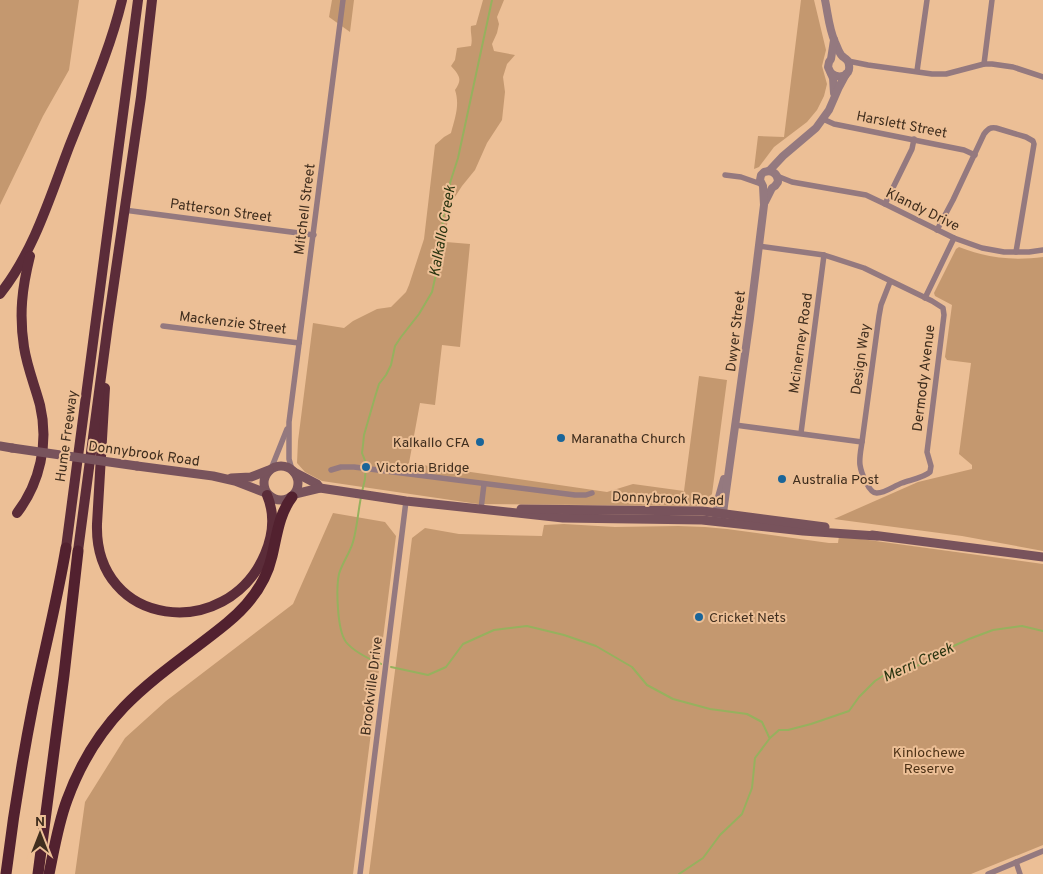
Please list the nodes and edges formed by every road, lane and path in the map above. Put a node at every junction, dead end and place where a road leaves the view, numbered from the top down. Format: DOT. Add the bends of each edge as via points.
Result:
graph roads {
  1 [pos="122,0"];
  2 [pos="138,0"];
  3 [pos="152,0"];
  4 [pos="343,0"];
  5 [pos="825,0"];
  6 [pos="927,0"];
  7 [pos="992,0"];
  8 [pos="834,40"];
  9 [pos="831,58"];
  10 [pos="845,59"];
  11 [pos="984,64"];
  12 [pos="868,65"];
  13 [pos="917,71"];
  14 [pos="830,73"];
  15 [pos="847,73"];
  16 [pos="1043,77"];
  17 [pos="834,99"];
  18 [pos="823,119"];
  19 [pos="914,139"];
  20 [pos="975,154"];
  21 [pos="774,174"];
  22 [pos="761,175"];
  23 [pos="725,176"];
  24 [pos="747,180"];
  25 [pos="792,182"];
  26 [pos="762,185"];
  27 [pos="774,187"];
  28 [pos="886,204"];
  29 [pos="764,205"];
  30 [pos="124,210"];
  31 [pos="937,230"];
  32 [pos="37,231"];
  33 [pos="314,235"];
  34 [pos="954,238"];
  35 [pos="758,246"];
  36 [pos="1043,250"];
  37 [pos="1016,252"];
  38 [pos="824,255"];
  39 [pos="890,282"];
  40 [pos="0,294"];
  41 [pos="925,298"];
  42 [pos="108,324"];
  43 [pos="163,326"];
  44 [pos="299,343"];
  45 [pos="289,422"];
  46 [pos="735,425"];
  47 [pos="801,434"];
  48 [pos="862,442"];
  49 [pos="0,446"];
  50 [pos="270,470"];
  51 [pos="331,470"];
  52 [pos="293,471"];
  53 [pos="214,476"];
  54 [pos="484,484"];
  55 [pos="320,488"];
  56 [pos="592,493"];
  57 [pos="878,493"];
  58 [pos="267,494"];
  59 [pos="294,495"];
  60 [pos="406,501"];
  61 [pos="483,509"];
  62 [pos="17,513"];
  63 [pos="719,516"];
  64 [pos="66,548"];
  65 [pos="78,551"];
  66 [pos="1043,557"];
  67 [pos="1043,851"];
  68 [pos="1016,862"];
  69 [pos="6,874"];
  70 [pos="38,874"];
  71 [pos="49,874"];
  72 [pos="360,874"];
  73 [pos="988,874"];
  74 [pos="1020,874"];
  1 -- 32 [label="highway" via="102,63"];
  2 -- 64 [label="highway, Hume Freeway"];
  3 -- 30 [label="highway, Hume Freeway"];
  4 -- 33 [label="street, Mitchell Street"];
  5 -- 8 [label="street"];
  6 -- 13 [label="street"];
  7 -- 11 [label="street"];
  8 -- 9 [label="street"];
  8 -- 10 [label="street"];
  9 -- 10 [label="street"];
  9 -- 14 [label="street" via="828,64"];
  10 -- 12 [label="street"];
  10 -- 15 [label="street" via="850,66"];
  11 -- 13 [label="street" via="946,74"];
  11 -- 16 [label="street" via="1013,67"];
  12 -- 13 [label="street"];
  12 -- 15 [label="street"];
  14 -- 15 [label="street" via="838,77"];
  14 -- 17 [label="street"];
  15 -- 17 [label="street"];
  17 -- 18 [label="street"];
  18 -- 19 [label="street, Harslett Street" via="834,124"];
  18 -- 21 [label="street" via="783,156"];
  19 -- 20 [label="street, Harslett Street"];
  19 -- 28 [label="street"];
  20 -- 31 [label="street"];
  20 -- 37 [label="street" via="984,134 992,127 1033,141"];
  21 -- 22 [label="street" via="764,172"];
  21 -- 25 [label="street, Klandy Drive"];
  21 -- 27 [label="street" via="778,182"];
  22 -- 24 [label="street"];
  22 -- 26 [label="street"];
  23 -- 24 [label="street"];
  24 -- 26 [label="street"];
  25 -- 27 [label="street, Klandy Drive"];
  25 -- 28 [label="street, Klandy Drive" via="866,195"];
  26 -- 27 [label="street"];
  26 -- 29 [label="street, Dwyer Street"];
  27 -- 29 [label="street, Dwyer Street"];
  28 -- 31 [label="street, Klandy Drive"];
  29 -- 35 [label="street, Dwyer Street"];
  30 -- 33 [label="street, Patterson Street"];
  30 -- 42 [label="highway, Hume Freeway"];
  31 -- 34 [label="street, Klandy Drive"];
  32 -- 40 [label="highway" via="21,264"];
  32 -- 62 [label="highway" via="24,282 21,320 24,349 42,416 44,438 37,478"];
  33 -- 44 [label="street, Mitchell Street"];
  34 -- 37 [label="street, Klandy Drive" via="991,250"];
  34 -- 41 [label="street"];
  35 -- 38 [label="street, Dermody Avenue"];
  35 -- 46 [label="street, Dwyer Street"];
  36 -- 37 [label="street, Klandy Drive"];
  38 -- 39 [label="street, Dermody Avenue" via="864,268"];
  38 -- 47 [label="street, Mcinerney Road"];
  39 -- 41 [label="street, Dermody Avenue"];
  39 -- 48 [label="street, Design Way" via="879,316"];
  41 -- 57 [label="street, Dermody Avenue" via="944,310 927,452 930,472"];
  42 -- 58 [label="highway" via="97,532 100,555 117,585 138,603 163,611 195,611 229,598 250,580 266,553 273,517"];
  42 -- 65 [label="highway, Hume Freeway"];
  43 -- 44 [label="street, Mackenzie Street"];
  44 -- 45 [label="street, Mitchell Street"];
  45 -- 50 [label="street, Mitchell Street"];
  45 -- 52 [label="street, Mitchell Street" via="288,459"];
  46 -- 47 [label="street"];
  46 -- 63 [label="street, Dwyer Street" via="721,490"];
  47 -- 48 [label="street"];
  48 -- 57 [label="street, Design Way" via="861,468 870,490"];
  49 -- 53 [label="main road, Donnybrook Road, bridge"];
  50 -- 52 [label="main road" via="284,466"];
  50 -- 53 [label="main road, Donnybrook Road" via="246,477"];
  50 -- 58 [label="main road" via="263,484"];
  51 -- 54 [label="street, Donnybrook Road" via="359,468"];
  52 -- 55 [label="main road, Donnybrook Road"];
  52 -- 59 [label="main road" via="298,483"];
  53 -- 58 [label="main road, Donnybrook Road"];
  54 -- 56 [label="street, Donnybrook Road" via="575,495"];
  54 -- 61 [label="street"];
  55 -- 59 [label="main road, Donnybrook Road"];
  55 -- 60 [label="main road, Donnybrook Road"];
  58 -- 59 [label="main road" via="282,501"];
  59 -- 71 [label="highway" via="279,525 268,572 248,604 142,690 123,708 94,746 67,800"];
  60 -- 61 [label="main road, Donnybrook Road"];
  60 -- 72 [label="street, Brookville Drive"];
  61 -- 63 [label="main road, Donnybrook Road" via="608,520 683,520"];
  63 -- 66 [label="main road, Donnybrook Road" via="803,531 878,536"];
  64 -- 69 [label="highway, Hume Freeway" via="34,700"];
  65 -- 70 [label="highway, Hume Freeway"];
  67 -- 68 [label="street"];
  68 -- 73 [label="street"];
  68 -- 74 [label="street"];
}
